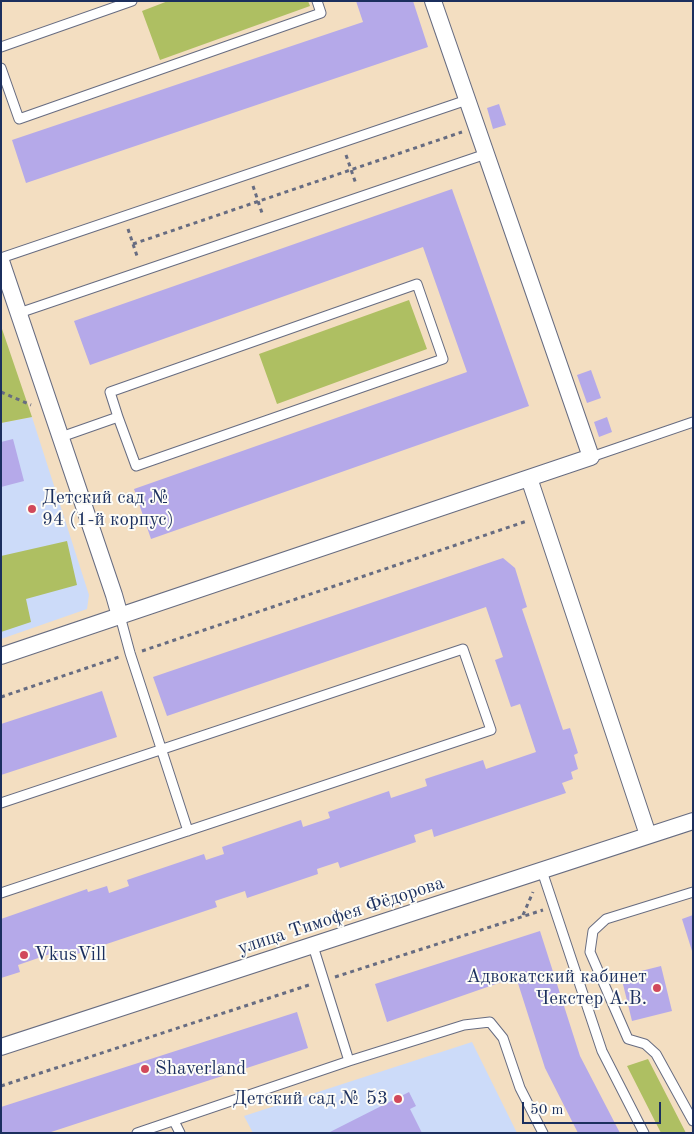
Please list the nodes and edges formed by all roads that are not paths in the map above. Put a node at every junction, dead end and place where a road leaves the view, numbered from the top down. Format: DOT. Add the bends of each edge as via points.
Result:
graph roads {
  1 [pos="132,1"];
  2 [pos="317,1"];
  3 [pos="433,1"];
  4 [pos="1,47"];
  5 [pos="2,70"];
  6 [pos="467,100"];
  7 [pos="486,154"];
  8 [pos="1,259"];
  9 [pos="19,313"];
  10 [pos="118,417"];
  11 [pos="693,422"];
  12 [pos="61,437"];
  13 [pos="591,457"];
  14 [pos="529,478"];
  15 [pos="120,616"];
  16 [pos="1,656"];
  17 [pos="162,750"];
  18 [pos="1,803"];
  19 [pos="693,821"];
  20 [pos="188,831"];
  21 [pos="648,835"];
  22 [pos="542,871"];
  23 [pos="693,892"];
  24 [pos="1,893"];
  25 [pos="313,946"];
  26 [pos="1,1048"];
  27 [pos="349,1061"];
  28 [pos="693,1120"];
  29 [pos="174,1121"];
  30 [pos="137,1133"];
  31 [pos="180,1133"];
  32 [pos="543,1133"];
  33 [pos="644,1133"];
  1 -- 4 [label="lane"];
  2 -- 5 [label="lane" via="321,13 19,118"];
  3 -- 6 [label="street"];
  6 -- 7 [label="street"];
  6 -- 8 [label="lane"];
  7 -- 9 [label="lane"];
  7 -- 13 [label="street"];
  8 -- 9 [label="street"];
  9 -- 12 [label="street"];
  10 -- 10 [label="lane" via="110,392 417,284 443,359 136,466"];
  10 -- 12 [label="lane"];
  11 -- 13 [label="lane"];
  12 -- 15 [label="street"];
  13 -- 14 [label="street"];
  14 -- 15 [label="street"];
  14 -- 21 [label="street"];
  15 -- 16 [label="street"];
  15 -- 17 [label="lane"];
  17 -- 18 [label="lane"];
  17 -- 20 [label="lane"];
  17 -- 20 [label="lane" via="463,649 491,730"];
  19 -- 21 [label="street, улица Тимофея Фёдорова"];
  20 -- 24 [label="lane"];
  21 -- 22 [label="street, улица Тимофея Фёдорова"];
  22 -- 25 [label="street, улица Тимофея Фёдорова"];
  22 -- 33 [label="lane" via="602,1052"];
  23 -- 28 [label="lane" via="606,919 593,931 590,952 628,1039 645,1044 656,1054"];
  25 -- 26 [label="street, улица Тимофея Фёдорова"];
  25 -- 27 [label="lane"];
  27 -- 29 [label="lane"];
  27 -- 32 [label="lane" via="464,1025 490,1022 503,1038 520,1088"];
  29 -- 30 [label="lane"];
  29 -- 31 [label="lane"];
}
